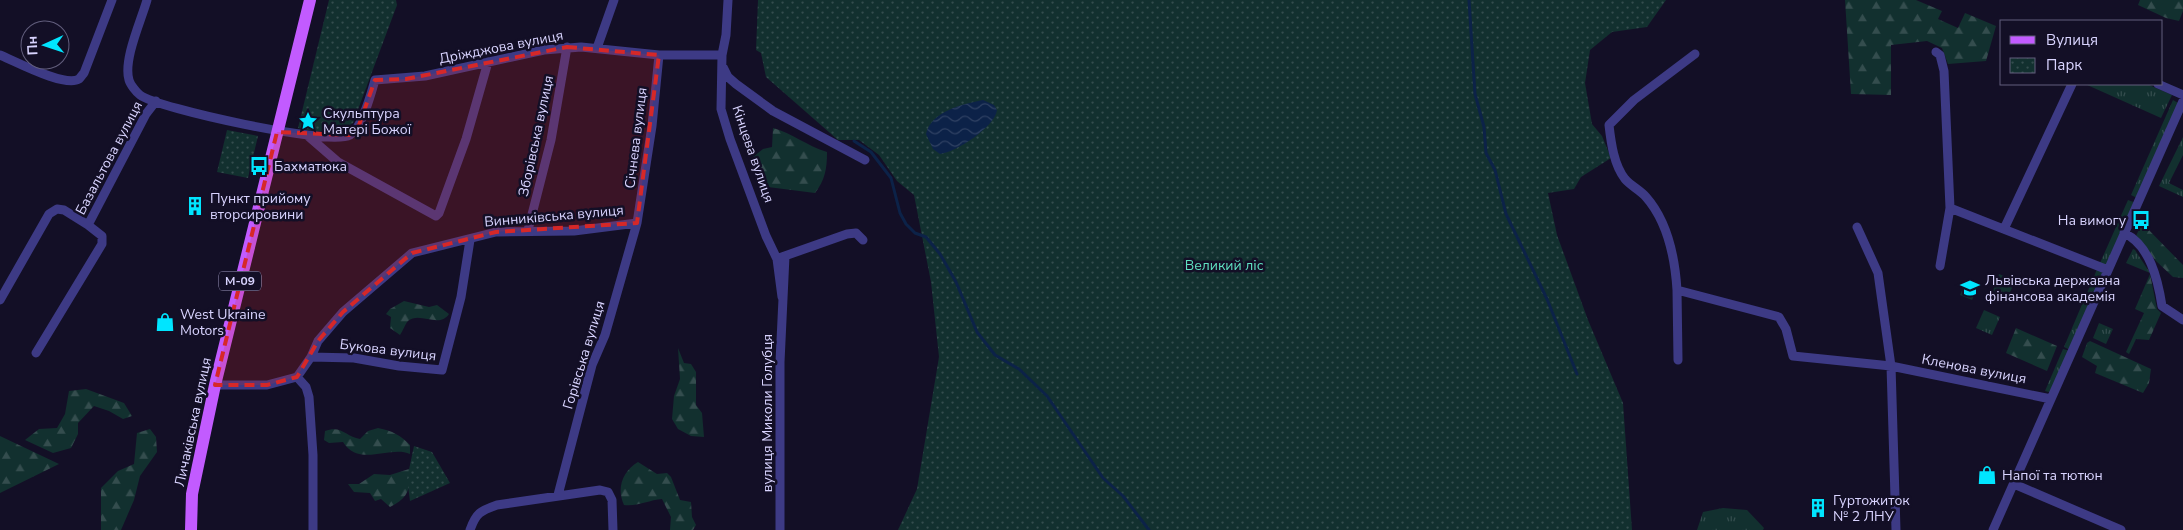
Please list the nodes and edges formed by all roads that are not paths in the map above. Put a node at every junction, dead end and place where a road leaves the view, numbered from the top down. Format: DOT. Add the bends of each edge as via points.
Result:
graph roads {
  1 [pos="112,0"];
  2 [pos="147,0"];
  3 [pos="310,0"];
  4 [pos="614,0"];
  5 [pos="728,0"];
  6 [pos="567,47"];
  7 [pos="598,48"];
  8 [pos="1936,52"];
  9 [pos="1695,54"];
  10 [pos="0,55"];
  11 [pos="722,55"];
  12 [pos="659,56"];
  13 [pos="488,62"];
  14 [pos="2072,85"];
  15 [pos="2160,85"];
  16 [pos="2183,95"];
  17 [pos="2183,100"];
  18 [pos="156,101"];
  19 [pos="277,132"];
  20 [pos="308,136"];
  21 [pos="865,160"];
  22 [pos="1950,208"];
  23 [pos="637,223"];
  24 [pos="88,225"];
  25 [pos="1857,228"];
  26 [pos="2004,229"];
  27 [pos="528,230"];
  28 [pos="2124,233"];
  29 [pos="470,240"];
  30 [pos="863,240"];
  31 [pos="781,257"];
  32 [pos="1940,266"];
  33 [pos="2108,270"];
  34 [pos="1677,290"];
  35 [pos="0,300"];
  36 [pos="2183,320"];
  37 [pos="36,353"];
  38 [pos="311,357"];
  39 [pos="1678,360"];
  40 [pos="1891,366"];
  41 [pos="297,377"];
  42 [pos="215,385"];
  43 [pos="2051,399"];
  44 [pos="2014,484"];
  45 [pos="558,495"];
  46 [pos="191,530"];
  47 [pos="313,530"];
  48 [pos="470,530"];
  49 [pos="613,530"];
  50 [pos="780,530"];
  51 [pos="1896,530"];
  52 [pos="1994,530"];
  53 [pos="2121,530"];
  1 -- 10 [label="street" via="79,79 55,78"];
  2 -- 18 [label="street" via="126,67 129,82 140,96"];
  3 -- 19 [label="main road, Личаківська вулиця / М-09"];
  4 -- 7 [label="street"];
  5 -- 11 [label="street, Кінцева вулиця"];
  6 -- 7 [label="street, Дріжджова вулиця"];
  6 -- 13 [label="street, Дріжджова вулиця"];
  6 -- 27 [label="street, Зборівська вулиця" via="550,140"];
  7 -- 12 [label="street, Дріжджова вулиця"];
  8 -- 22 [label="street" via="1940,55 1944,71"];
  9 -- 34 [label="street" via="1634,100 1610,125 1611,147 1625,179 1646,197 1661,220 1675,265"];
  11 -- 12 [label="street, Дріжджова вулиця"];
  11 -- 21 [label="street, Кінцева вулиця" via="723,67 736,84 791,122"];
  11 -- 31 [label="street, Кінцева вулиця" via="721,108 724,121 766,236"];
  12 -- 23 [label="street, Січнева вулиця"];
  13 -- 20 [label="street, Дріжджова вулиця" via="406,79 375,80 359,125 352,133 339,137"];
  13 -- 20 [label="street" via="466,139 438,214 432,216 338,162"];
  14 -- 26 [label="street"];
  15 -- 16 [label="street"];
  17 -- 28 [label="street"];
  18 -- 19 [label="street"];
  18 -- 24 [label="street, Базальтова вулиця" via="146,114"];
  19 -- 20 [label="street"];
  19 -- 42 [label="main road, Личаківська вулиця / М-09"];
  22 -- 26 [label="street"];
  22 -- 32 [label="street"];
  23 -- 27 [label="street, Винниківська вулиця" via="574,231"];
  23 -- 45 [label="street, Горівська вулиця" via="605,336 592,365"];
  24 -- 35 [label="street" via="64,210 57,209 49,214"];
  24 -- 37 [label="street, Базальтова вулиця" via="102,236 102,244"];
  25 -- 40 [label="street" via="1878,273"];
  26 -- 33 [label="street"];
  27 -- 29 [label="street, Винниківська вулиця" via="496,232"];
  28 -- 33 [label="street"];
  28 -- 36 [label="street" via="2133,237 2158,277 2162,306"];
  29 -- 38 [label="street, Винниківська вулиця" via="406,256 343,312 318,341"];
  29 -- 38 [label="street, Букова вулиця" via="461,297 442,370 354,358"];
  30 -- 31 [label="street" via="856,233 847,234"];
  31 -- 50 [label="street, вулиця Миколи Голубця"];
  33 -- 43 [label="street"];
  34 -- 39 [label="street"];
  34 -- 40 [label="street, Кленова вулиця" via="1779,317 1786,329 1793,356"];
  38 -- 41 [label="street"];
  40 -- 43 [label="street, Кленова вулиця"];
  40 -- 51 [label="street"];
  41 -- 42 [label="street" via="267,385"];
  41 -- 47 [label="street" via="306,387 309,397"];
  42 -- 46 [label="main road, Личаківська вулиця / М-09" via="192,494"];
  43 -- 44 [label="street"];
  44 -- 52 [label="street"];
  44 -- 53 [label="street"];
  45 -- 48 [label="street" via="484,510 474,517"];
  45 -- 49 [label="street" via="591,490 608,492 612,500"];
}
